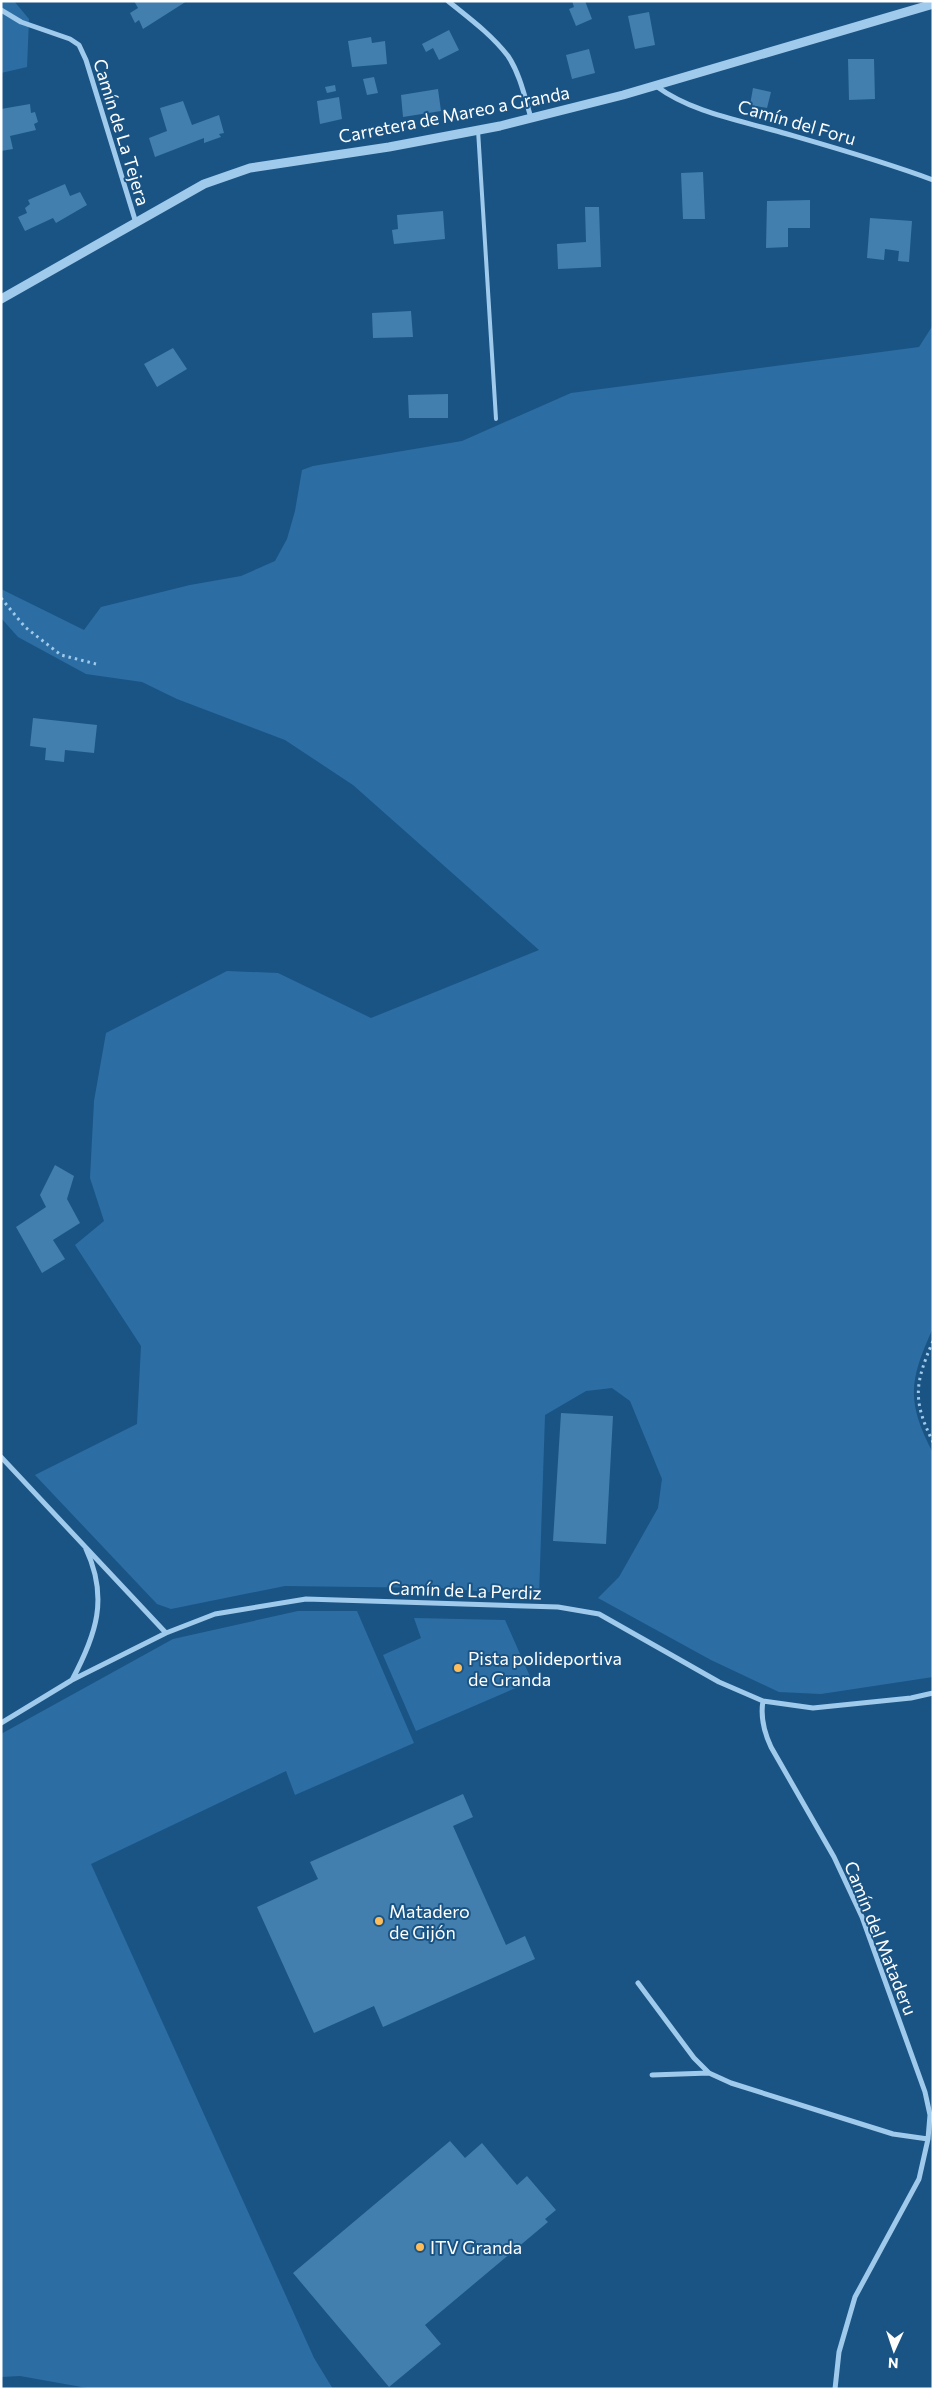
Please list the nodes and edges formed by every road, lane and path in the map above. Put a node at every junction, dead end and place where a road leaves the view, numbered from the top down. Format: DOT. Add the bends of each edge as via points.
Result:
graph roads {
  1 [pos="448,1"];
  2 [pos="933,4"];
  3 [pos="1,10"];
  4 [pos="656,86"];
  5 [pos="530,118"];
  6 [pos="478,130"];
  7 [pos="933,180"];
  8 [pos="136,224"];
  9 [pos="1,299"];
  10 [pos="496,419"];
  11 [pos="1,598"];
  12 [pos="96,664"];
  13 [pos="933,1341"];
  14 [pos="933,1442"];
  15 [pos="1,1457"];
  16 [pos="83,1544"];
  17 [pos="166,1633"];
  18 [pos="72,1680"];
  19 [pos="933,1693"];
  20 [pos="763,1702"];
  21 [pos="1,1723"];
  22 [pos="638,1983"];
  23 [pos="709,2074"];
  24 [pos="652,2075"];
  25 [pos="928,2139"];
  26 [pos="835,2389"];
  1 -- 5 [label="street" via="480,26 508,57 520,81"];
  2 -- 4 [label="street, Carretera de Mareo a Granda"];
  3 -- 8 [label="street, Camín de La Tejera" via="21,22 79,45"];
  4 -- 5 [label="street, Carretera de Mareo a Granda"];
  4 -- 7 [label="street, Camín del Foru" via="674,99 879,160"];
  5 -- 6 [label="street, Carretera de Mareo a Granda"];
  6 -- 8 [label="street, Carretera de Mareo a Granda" via="250,168 204,184"];
  6 -- 10 [label="lane"];
  8 -- 9 [label="street, Carretera de Mareo a Granda"];
  11 -- 12 [label="path" via="26,626 61,655"];
  13 -- 14 [label="path" via="923,1363 918,1390 921,1418"];
  15 -- 16 [label="street"];
  16 -- 17 [label="street"];
  16 -- 18 [label="street" via="98,1586 99,1614 91,1644"];
  17 -- 18 [label="street, Camín de La Perdiz"];
  17 -- 20 [label="street, Camín de La Perdiz" via="215,1614 306,1599 558,1607 599,1614 719,1682"];
  18 -- 21 [label="street, Camín de La Perdiz"];
  19 -- 20 [label="street, Camín de La Perdiz" via="812,1708"];
  20 -- 25 [label="street, Camín del Mataderu" via="761,1713 770,1747 834,1856 862,1917 925,2092 930,2115"];
  22 -- 23 [label="street"];
  23 -- 24 [label="street"];
  23 -- 25 [label="street" via="894,2134"];
  25 -- 26 [label="street, Camín del Mataderu" via="919,2179 854,2298 839,2352"];
}
